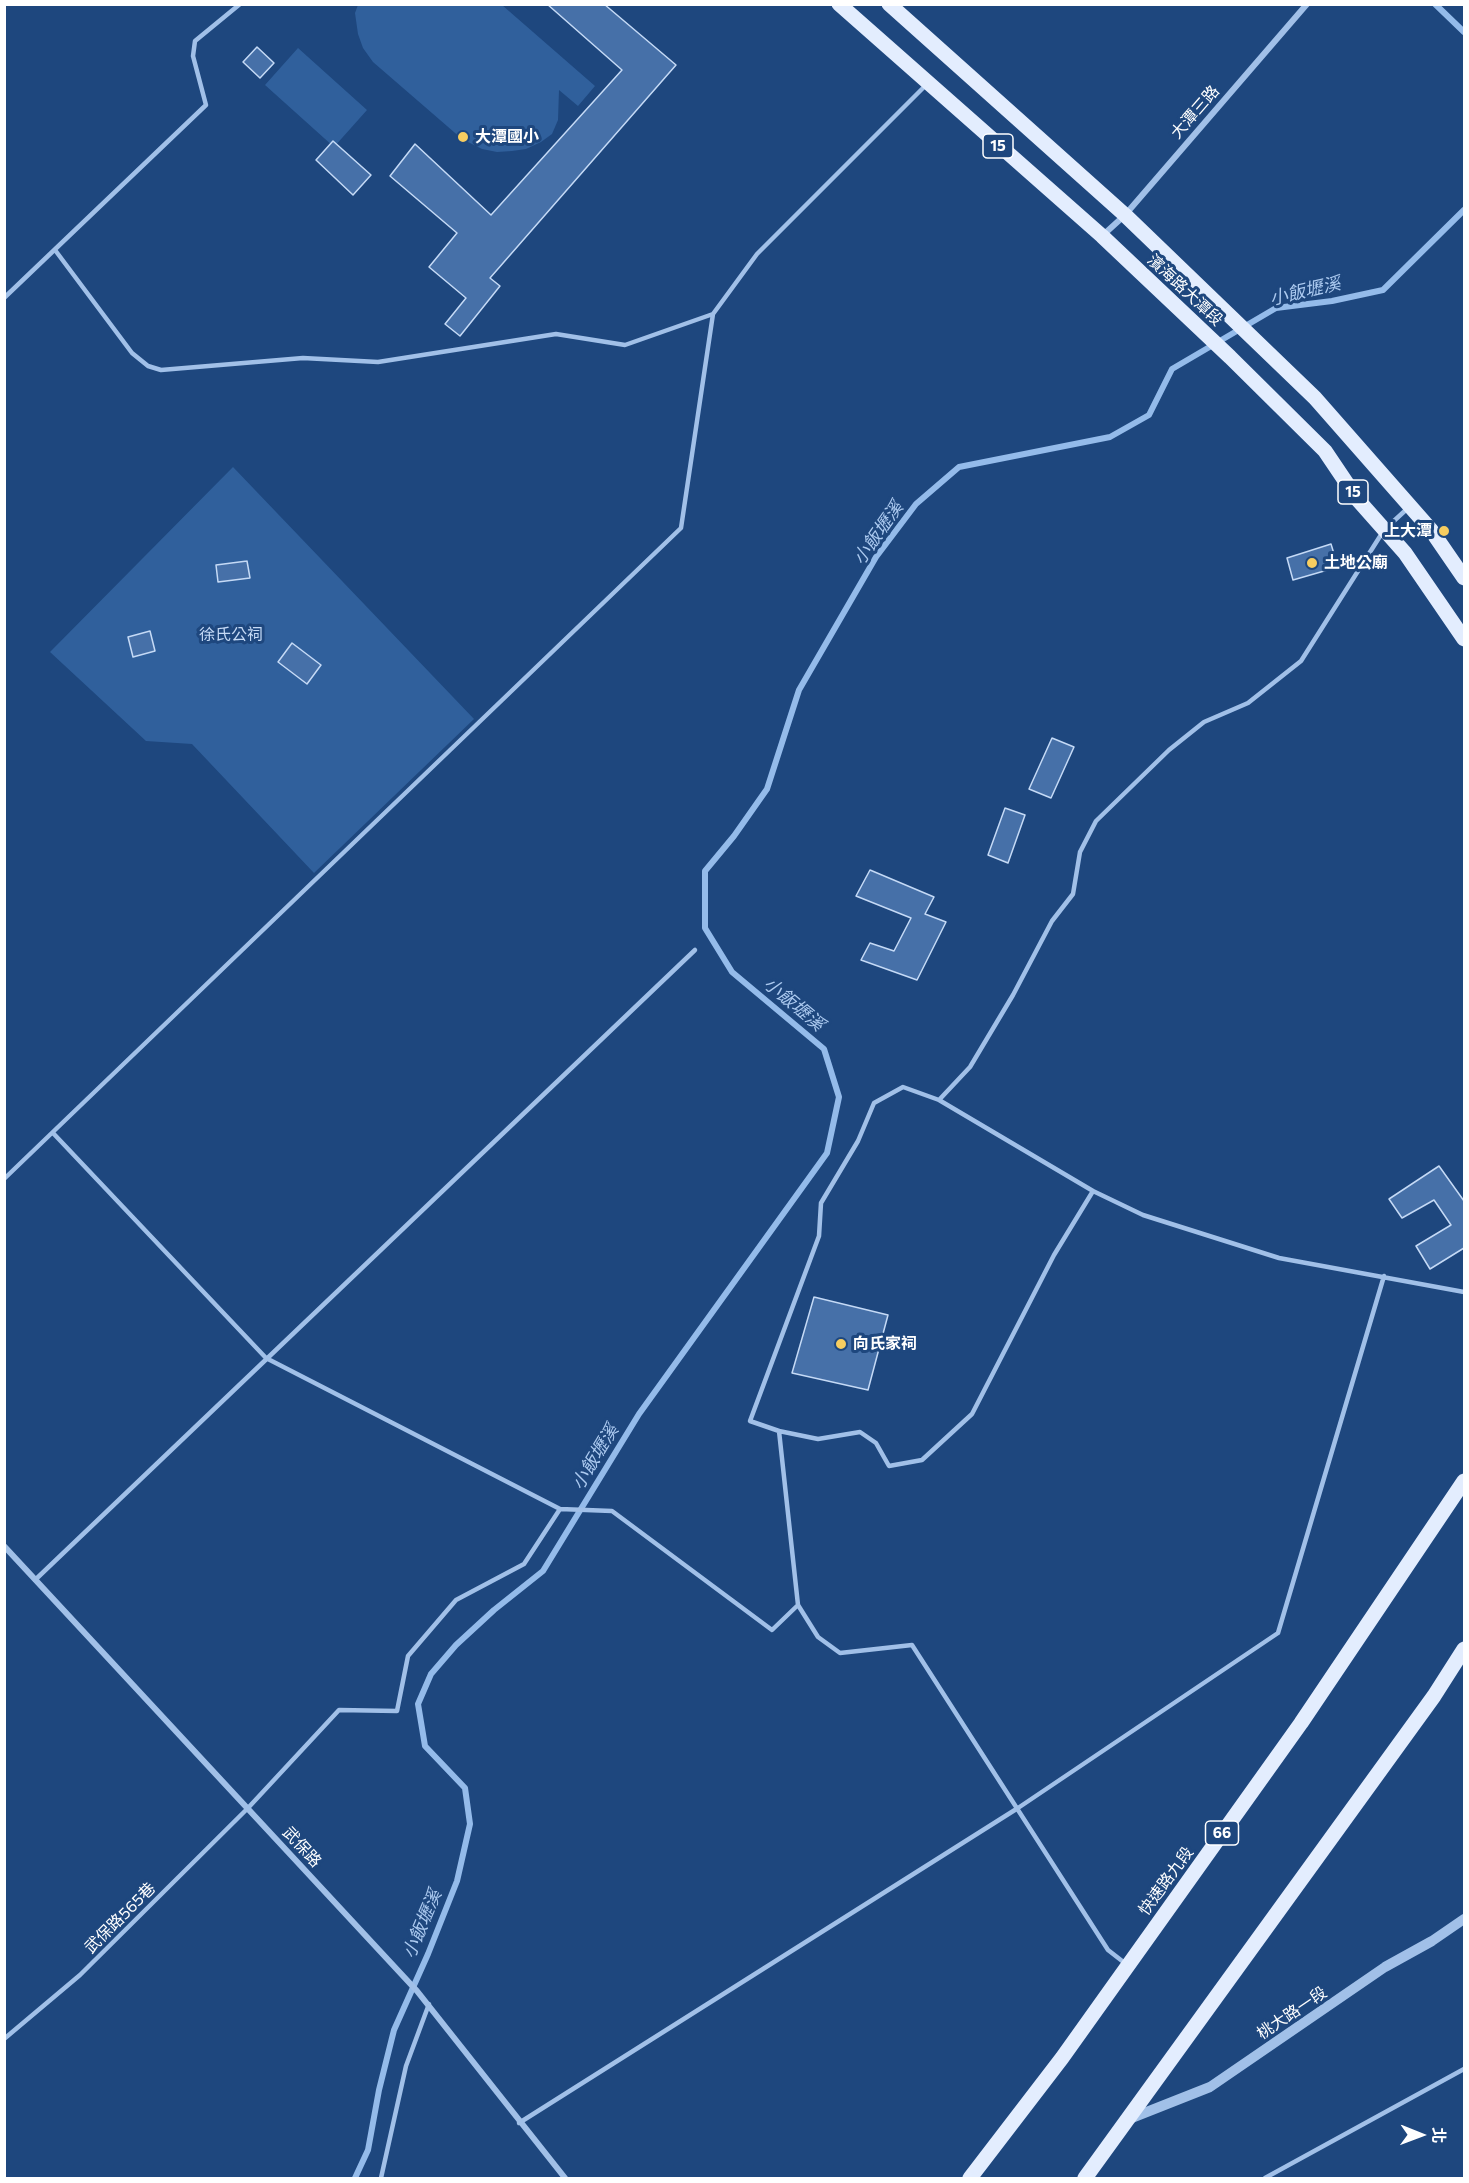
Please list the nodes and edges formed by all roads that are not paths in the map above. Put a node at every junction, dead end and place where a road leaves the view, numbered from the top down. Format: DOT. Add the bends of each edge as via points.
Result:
graph roads {
  1 [pos="240,4"];
  2 [pos="839,4"];
  3 [pos="889,4"];
  4 [pos="1307,4"];
  5 [pos="928,83"];
  6 [pos="1125,215"];
  7 [pos="1102,236"];
  8 [pos="55,250"];
  9 [pos="4,298"];
  10 [pos="713,314"];
  11 [pos="1410,506"];
  12 [pos="1384,530"];
  13 [pos="1464,578"];
  14 [pos="1464,639"];
  15 [pos="695,950"];
  16 [pos="939,1100"];
  17 [pos="53,1133"];
  18 [pos="4,1179"];
  19 [pos="1093,1191"];
  20 [pos="1384,1276"];
  21 [pos="1464,1292"];
  22 [pos="266,1358"];
  23 [pos="779,1431"];
  24 [pos="1464,1481"];
  25 [pos="560,1509"];
  26 [pos="4,1546"];
  27 [pos="35,1580"];
  28 [pos="798,1605"];
  29 [pos="1464,1649"];
  30 [pos="248,1808"];
  31 [pos="1018,1808"];
  32 [pos="1464,1920"];
  33 [pos="1128,1965"];
  34 [pos="429,2004"];
  35 [pos="4,2039"];
  36 [pos="1464,2069"];
  37 [pos="1129,2119"];
  38 [pos="519,2123"];
  39 [pos="381,2178"];
  40 [pos="564,2178"];
  41 [pos="970,2178"];
  42 [pos="1085,2178"];
  43 [pos="1265,2178"];
  1 -- 8 [label="lane" via="195,41 193,56 206,105"];
  2 -- 5 [label="main road, 濱海路大潭段 / 15"];
  3 -- 6 [label="main road, 濱海路大潭段 / 15"];
  4 -- 6 [label="street, 大潭三路"];
  5 -- 7 [label="main road, 濱海路大潭段 / 15"];
  5 -- 10 [label="lane" via="757,254"];
  6 -- 7 [label="street, 大潭三路"];
  6 -- 11 [label="main road, 濱海路大潭段 / 15" via="1314,398"];
  7 -- 12 [label="main road, 濱海路大潭段 / 15" via="1325,451"];
  8 -- 9 [label="lane"];
  8 -- 10 [label="lane" via="132,353 148,366 161,370 303,358 378,362 556,334 625,345"];
  10 -- 17 [label="lane" via="681,528"];
  11 -- 12 [label="lane"];
  11 -- 13 [label="main road, 濱海路大潭段 / 15"];
  12 -- 14 [label="main road, 濱海路大潭段 / 15" via="1405,553"];
  12 -- 16 [label="lane" via="1301,661 1248,703 1204,722 1169,750 1096,821 1080,852 1073,894 1052,921 970,1067"];
  15 -- 22 [label="lane"];
  16 -- 19 [label="lane"];
  16 -- 23 [label="lane" via="903,1088 874,1103 858,1141 821,1203 819,1236 750,1421"];
  17 -- 18 [label="lane"];
  17 -- 22 [label="lane"];
  19 -- 20 [label="lane" via="1143,1215 1279,1258"];
  19 -- 23 [label="lane" via="1054,1255 972,1414 922,1460 890,1466 876,1443 860,1432 818,1439"];
  20 -- 21 [label="lane"];
  20 -- 31 [label="lane" via="1278,1633"];
  22 -- 25 [label="lane"];
  22 -- 27 [label="lane"];
  23 -- 28 [label="lane"];
  24 -- 33 [label="main road, 快速路九段 / 66" via="1301,1723"];
  25 -- 28 [label="lane" via="612,1511 772,1630"];
  25 -- 30 [label="lane, 武保路565巷" via="524,1564 456,1600 408,1656 396,1712 339,1710"];
  26 -- 27 [label="street, 武保路"];
  27 -- 30 [label="street, 武保路"];
  28 -- 31 [label="lane" via="818,1637 840,1653 912,1645"];
  29 -- 37 [label="main road"];
  30 -- 34 [label="street, 武保路"];
  30 -- 35 [label="lane, 武保路565巷" via="80,1975"];
  31 -- 33 [label="lane" via="1108,1950"];
  31 -- 38 [label="lane"];
  32 -- 37 [label="street, 桃大路一段" via="1385,1967 1210,2087"];
  33 -- 41 [label="main road, 快速路九段 / 66"];
  34 -- 38 [label="street, 武保路"];
  34 -- 39 [label="lane" via="406,2066"];
  36 -- 43 [label="lane"];
  37 -- 42 [label="main road"];
  38 -- 40 [label="street, 武保路"];
}
